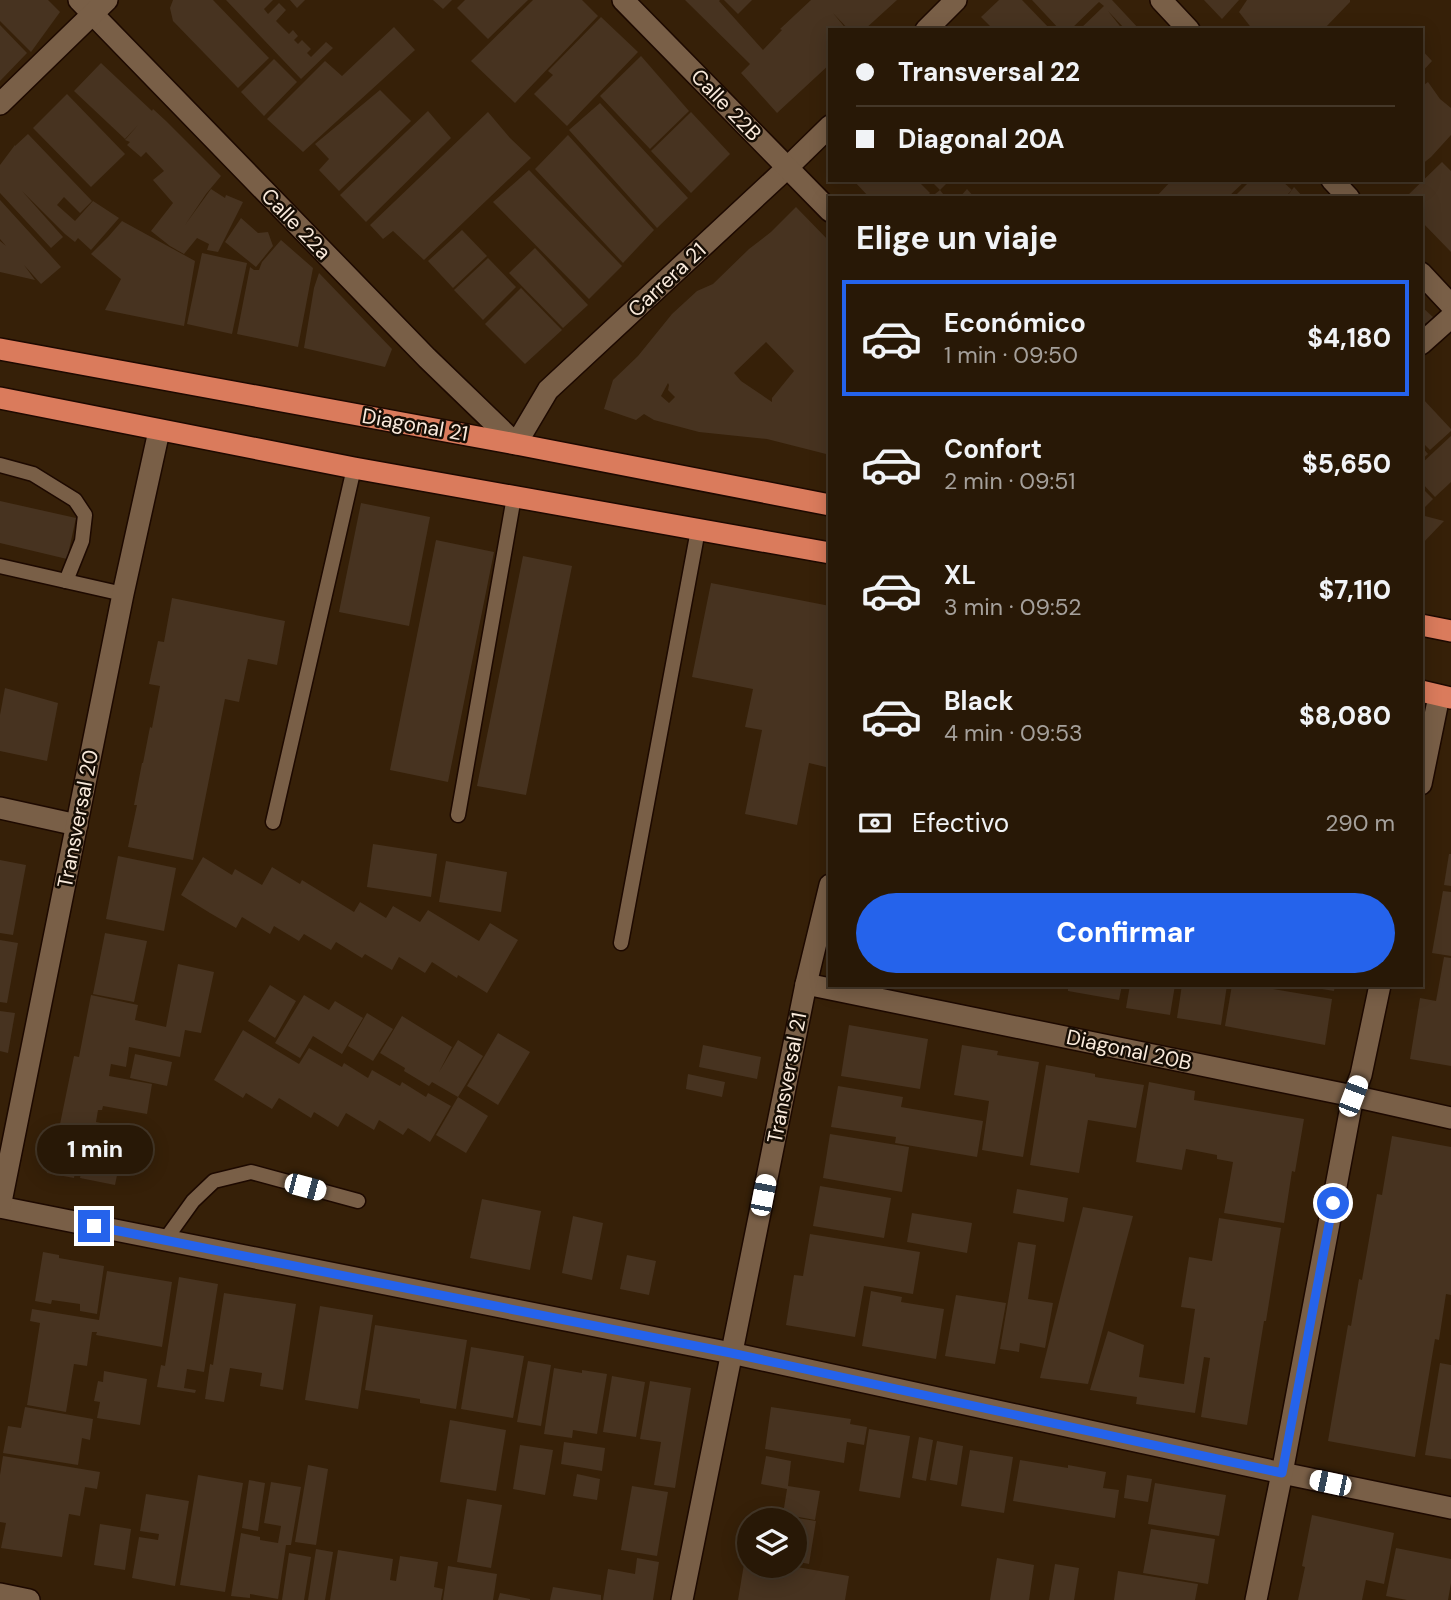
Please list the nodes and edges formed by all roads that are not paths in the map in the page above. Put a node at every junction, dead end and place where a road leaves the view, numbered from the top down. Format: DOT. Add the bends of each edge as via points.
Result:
graph roads {
  1 [pos="623,0"];
  2 [pos="956,0"];
  3 [pos="1161,0"];
  4 [pos="93,5"];
  5 [pos="928,28"];
  6 [pos="1187,28"];
  7 [pos="0,104"];
  8 [pos="828,128"];
  9 [pos="787,168"];
  10 [pos="1334,182"];
  11 [pos="1347,196"];
  12 [pos="828,209"];
  13 [pos="1423,275"];
  14 [pos="1451,305"];
  15 [pos="1451,317"];
  16 [pos="1423,342"];
  17 [pos="0,349"];
  18 [pos="0,398"];
  19 [pos="159,431"];
  20 [pos="516,444"];
  21 [pos="0,465"];
  22 [pos="354,468"];
  23 [pos="514,497"];
  24 [pos="828,505"];
  25 [pos="698,530"];
  26 [pos="828,553"];
  27 [pos="0,566"];
  28 [pos="66,581"];
  29 [pos="122,594"];
  30 [pos="1423,625"];
  31 [pos="1451,631"];
  32 [pos="1437,695"];
  33 [pos="1423,773"];
  34 [pos="0,808"];
  35 [pos="458,815"];
  36 [pos="273,822"];
  37 [pos="77,825"];
  38 [pos="828,893"];
  39 [pos="621,943"];
  40 [pos="806,984"];
  41 [pos="1380,987"];
  42 [pos="1353,1096"];
  43 [pos="1451,1118"];
  44 [pos="358,1201"];
  45 [pos="0,1207"];
  46 [pos="165,1240"];
  47 [pos="731,1353"];
  48 [pos="1282,1473"];
  49 [pos="1451,1508"];
  50 [pos="0,1594"];
  51 [pos="29,1600"];
  52 [pos="681,1600"];
  53 [pos="1256,1600"];
  1 -- 9 [label="street, Calle 22B"];
  2 -- 5 [label="street"];
  3 -- 6 [label="street"];
  4 -- 7 [label="street"];
  4 -- 20 [label="street, Calle 22a" via="428,358"];
  8 -- 9 [label="street, Carrera 21"];
  9 -- 12 [label="street, Calle 22B"];
  9 -- 20 [label="street, Carrera 21" via="548,390"];
  10 -- 11 [label="street"];
  13 -- 14 [label="street"];
  15 -- 16 [label="street"];
  17 -- 20 [label="highway, Diagonal 21"];
  18 -- 19 [label="highway"];
  19 -- 22 [label="highway"];
  19 -- 29 [label="street, Transversal 20"];
  20 -- 24 [label="highway, Diagonal 21"];
  21 -- 28 [label="lane" via="33,474 75,500 85,515 82,541"];
  22 -- 23 [label="highway"];
  22 -- 36 [label="lane"];
  23 -- 25 [label="highway"];
  23 -- 35 [label="lane"];
  25 -- 26 [label="highway"];
  25 -- 39 [label="lane"];
  27 -- 28 [label="lane"];
  28 -- 29 [label="lane"];
  29 -- 37 [label="street, Transversal 20"];
  30 -- 31 [label="highway"];
  32 -- 33 [label="street"];
  34 -- 37 [label="street"];
  37 -- 45 [label="street, Transversal 20"];
  38 -- 40 [label="street, Transversal 21"];
  40 -- 42 [label="street, Diagonal 20B"];
  40 -- 47 [label="street, Transversal 21"];
  41 -- 42 [label="street"];
  42 -- 43 [label="street, Diagonal 20B"];
  42 -- 48 [label="street"];
  44 -- 46 [label="lane" via="251,1172 214,1181"];
  45 -- 46 [label="street"];
  46 -- 47 [label="street"];
  47 -- 48 [label="street"];
  47 -- 52 [label="street, Transversal 21"];
  48 -- 49 [label="street"];
  48 -- 53 [label="street"];
  50 -- 51 [label="street"];
}
